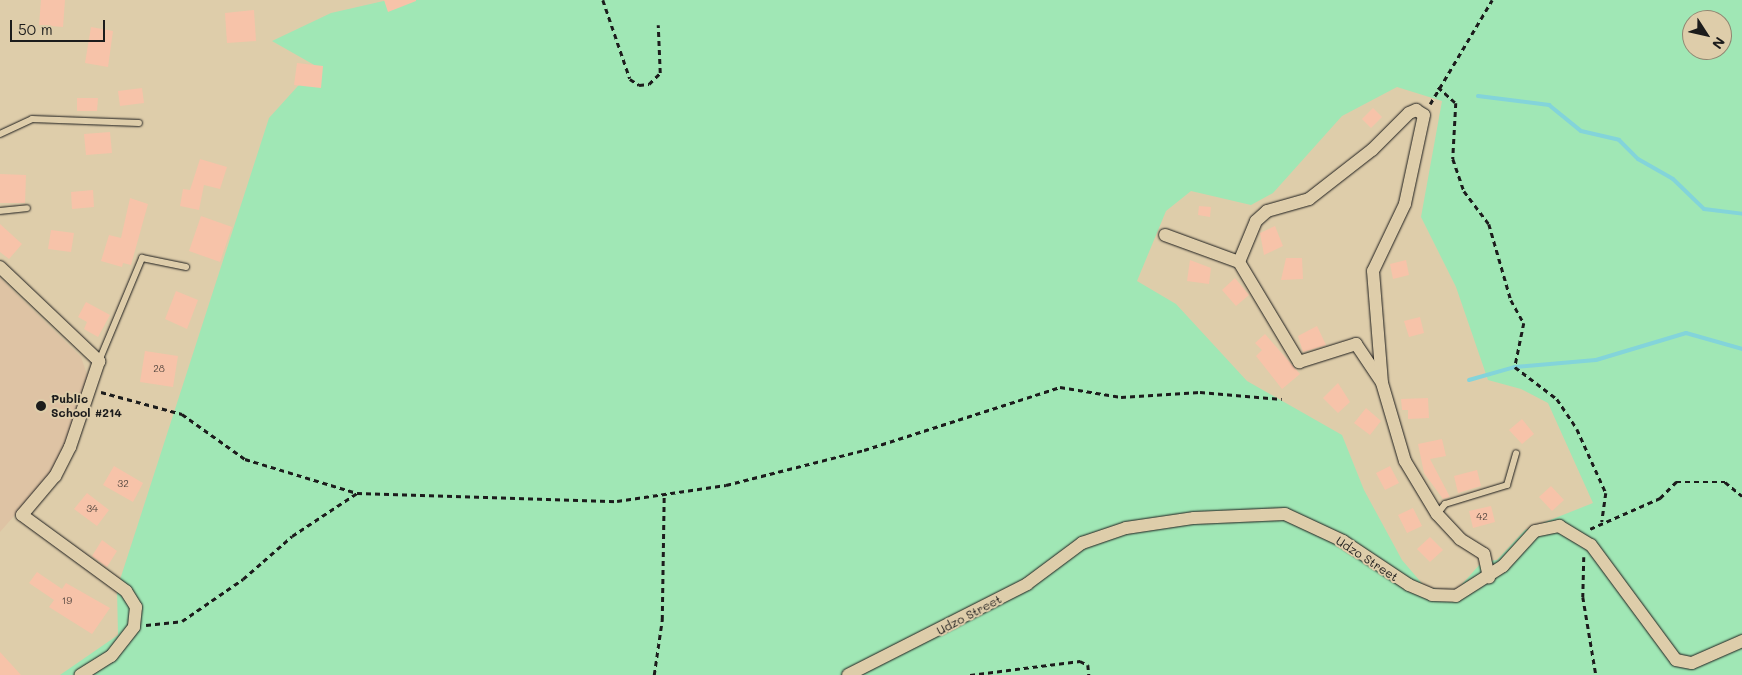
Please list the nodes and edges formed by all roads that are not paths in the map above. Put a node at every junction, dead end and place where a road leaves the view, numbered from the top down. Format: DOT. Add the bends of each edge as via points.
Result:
graph roads {
  1 [pos="139,123"];
  2 [pos="0,134"];
  3 [pos="27,208"];
  4 [pos="0,211"];
  5 [pos="1165,235"];
  6 [pos="1239,262"];
  7 [pos="0,267"];
  8 [pos="186,267"];
  9 [pos="99,361"];
  10 [pos="1382,382"];
  11 [pos="1516,453"];
  12 [pos="1437,514"];
  13 [pos="1489,577"];
  14 [pos="1742,641"];
  15 [pos="81,675"];
  16 [pos="848,675"];
  1 -- 2 [label="lane" via="32,119"];
  3 -- 4 [label="lane"];
  5 -- 6 [label="street"];
  6 -- 10 [label="street" via="1299,362 1356,344"];
  6 -- 10 [label="street" via="1256,220 1268,211 1309,199 1372,150 1409,113 1416,110 1424,115 1405,204 1373,271"];
  7 -- 9 [label="street"];
  8 -- 9 [label="lane" via="142,258"];
  9 -- 15 [label="street" via="92,389 55,476 22,515 126,591 136,607 134,627 111,656"];
  10 -- 12 [label="street" via="1405,462"];
  11 -- 12 [label="lane" via="1507,486 1445,504"];
  12 -- 13 [label="street" via="1460,539 1484,554"];
  13 -- 14 [label="street, Udzo Street" via="1535,531 1559,526 1580,536 1676,660 1692,663"];
  13 -- 16 [label="street, Udzo Street" via="1456,596 1432,595 1384,571 1344,541 1284,514 1185,519 1126,528 1082,543 1026,584"];
}
